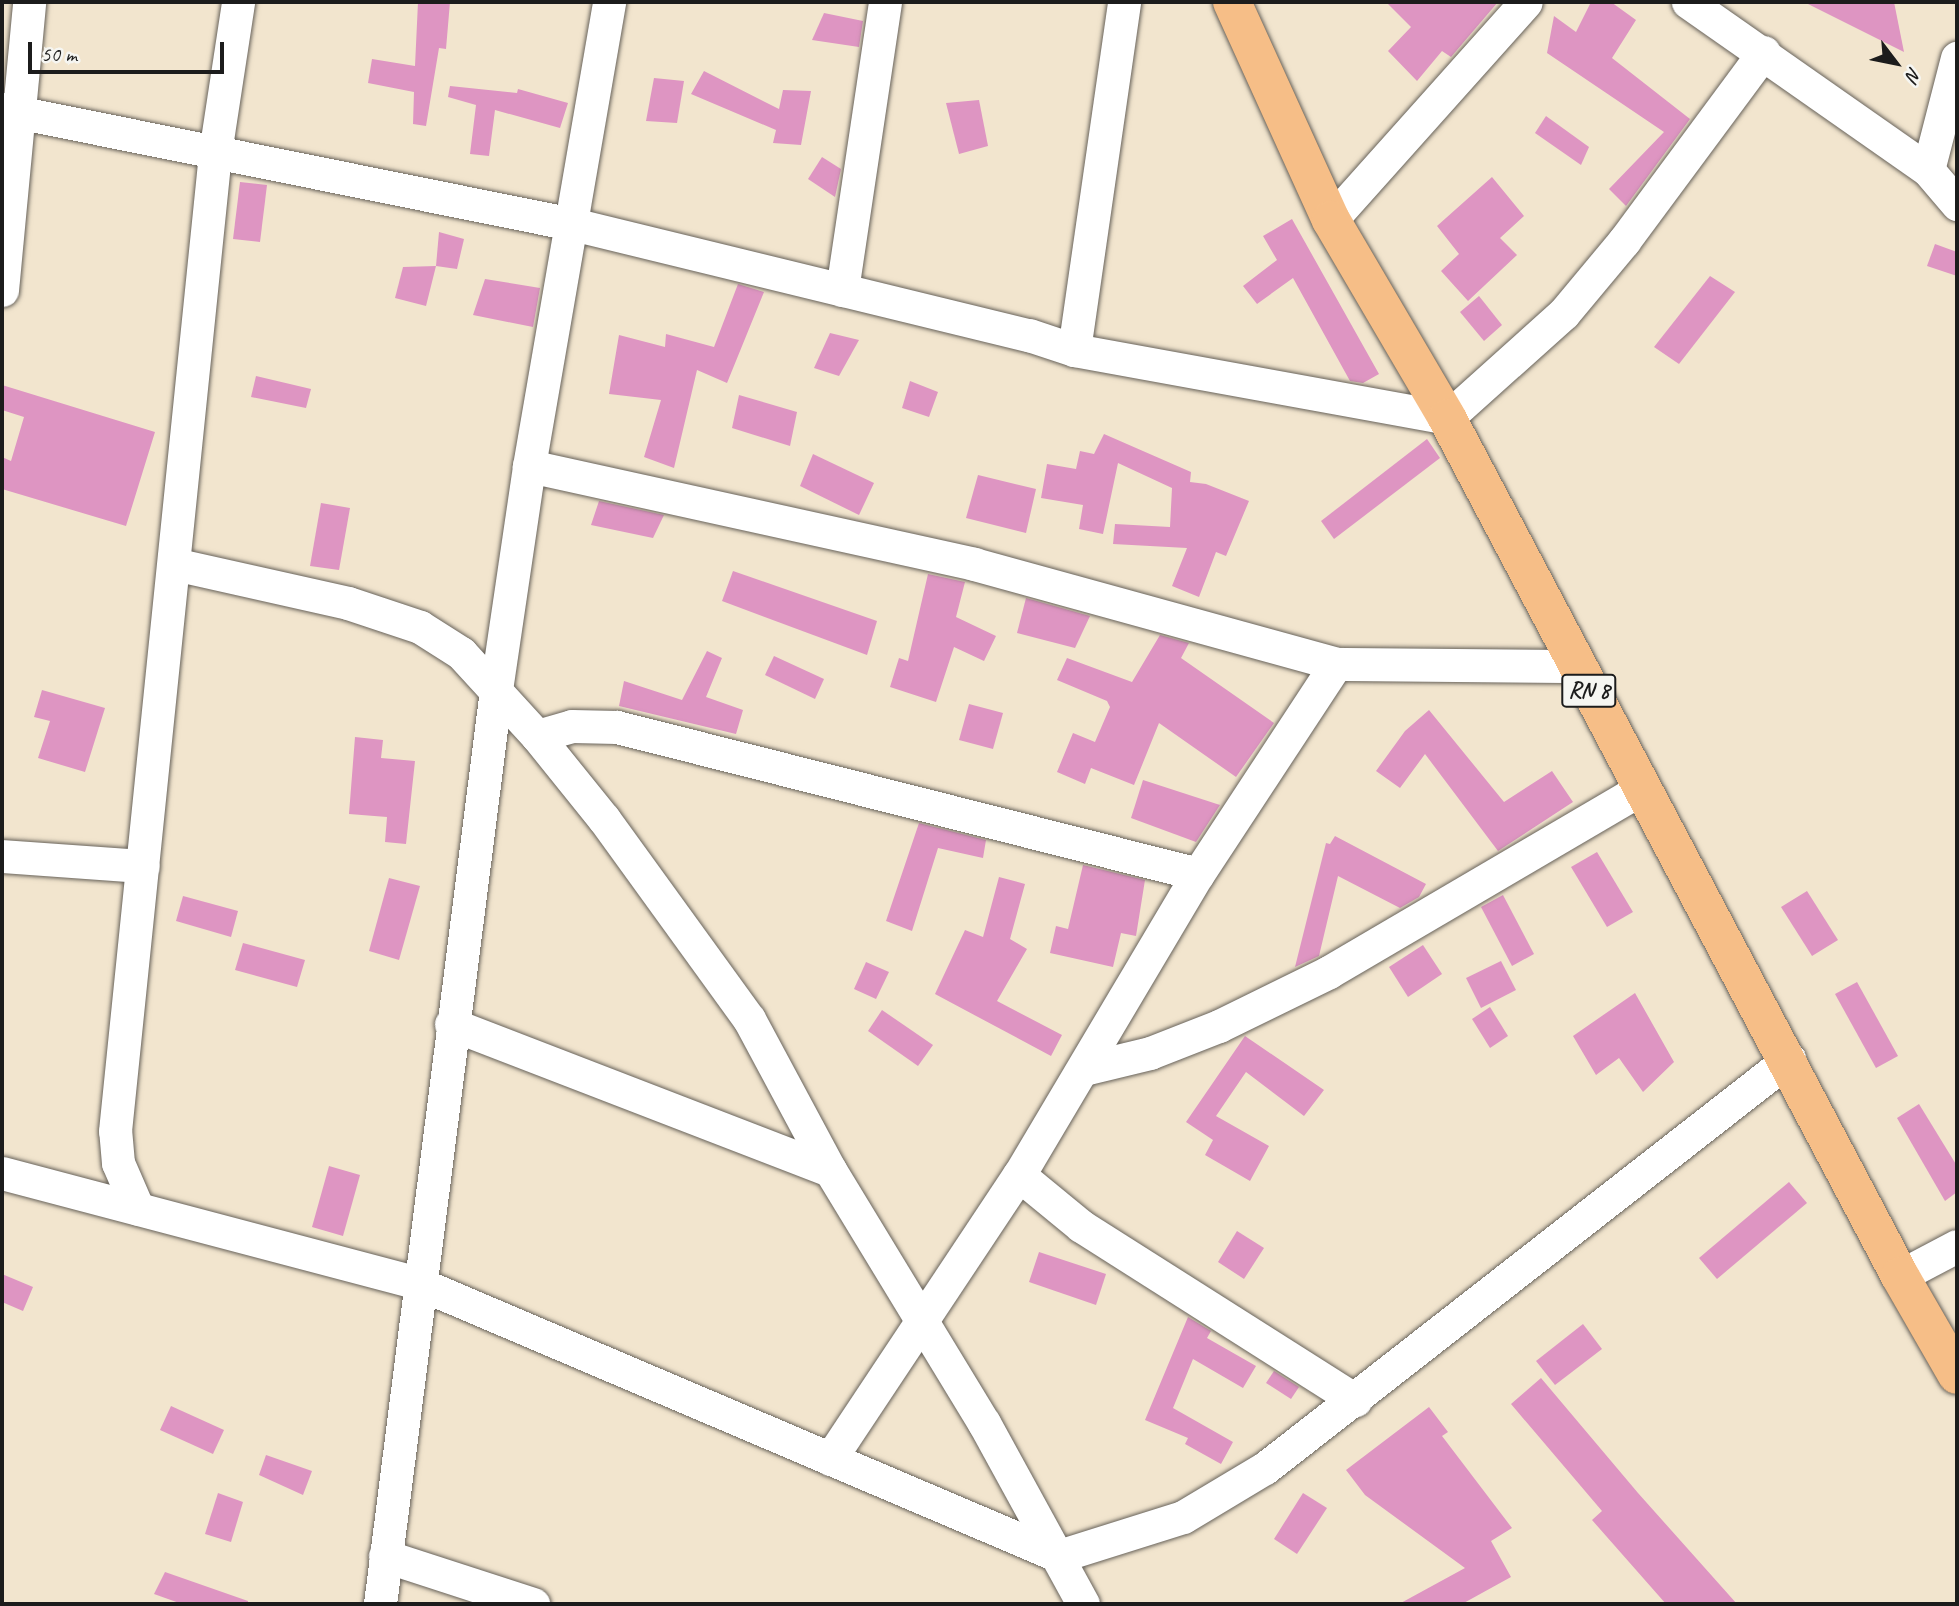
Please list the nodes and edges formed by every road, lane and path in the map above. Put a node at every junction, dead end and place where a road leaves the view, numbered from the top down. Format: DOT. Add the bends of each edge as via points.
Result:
graph roads {
  1 [pos="29,2"];
  2 [pos="238,2"];
  3 [pos="609,2"];
  4 [pos="885,2"];
  5 [pos="1124,2"];
  6 [pos="1232,2"];
  7 [pos="1526,2"];
  8 [pos="1688,2"];
  9 [pos="1764,52"];
  10 [pos="1957,58"];
  11 [pos="10,111"];
  12 [pos="215,153"];
  13 [pos="1928,170"];
  14 [pos="1957,204"];
  15 [pos="1331,220"];
  16 [pos="572,225"];
  17 [pos="2,290"];
  18 [pos="842,290"];
  19 [pos="1074,350"];
  20 [pos="1447,418"];
  21 [pos="529,466"];
  22 [pos="174,564"];
  23 [pos="1336,664"];
  24 [pos="1575,666"];
  25 [pos="496,690"];
  26 [pos="537,736"];
  27 [pos="1644,788"];
  28 [pos="2,856"];
  29 [pos="144,866"];
  30 [pos="1198,874"];
  31 [pos="451,1024"];
  32 [pos="1789,1059"];
  33 [pos="1084,1069"];
  34 [pos="830,1170"];
  35 [pos="2,1173"];
  36 [pos="1019,1175"];
  37 [pos="138,1209"];
  38 [pos="1957,1246"];
  39 [pos="1899,1276"];
  40 [pos="418,1283"];
  41 [pos="923,1323"];
  42 [pos="1957,1375"];
  43 [pos="1355,1400"];
  44 [pos="830,1458"];
  45 [pos="385,1556"];
  46 [pos="1059,1556"];
  47 [pos="380,1604"];
  48 [pos="533,1604"];
  49 [pos="1083,1604"];
  1 -- 11 [label="street"];
  2 -- 12 [label="street"];
  3 -- 16 [label="street"];
  4 -- 18 [label="street"];
  5 -- 19 [label="street"];
  6 -- 15 [label="main road, RN 8"];
  7 -- 15 [label="street"];
  8 -- 9 [label="street"];
  9 -- 13 [label="street"];
  9 -- 20 [label="street" via="1624,241 1564,313"];
  10 -- 13 [label="street"];
  11 -- 12 [label="street"];
  11 -- 17 [label="street"];
  12 -- 16 [label="street"];
  12 -- 22 [label="street"];
  13 -- 14 [label="street"];
  15 -- 20 [label="main road, RN 8"];
  16 -- 18 [label="street"];
  16 -- 21 [label="street"];
  18 -- 19 [label="street"];
  19 -- 20 [label="street"];
  20 -- 24 [label="main road, RN 8"];
  21 -- 23 [label="street" via="974,564"];
  21 -- 25 [label="street"];
  22 -- 25 [label="street" via="348,603 420,627 461,653"];
  22 -- 29 [label="street"];
  23 -- 24 [label="street"];
  23 -- 30 [label="street"];
  24 -- 27 [label="main road, RN 8"];
  25 -- 26 [label="street"];
  25 -- 31 [label="street"];
  26 -- 30 [label="street" via="572,726 617,727"];
  26 -- 34 [label="street" via="604,819 749,1019"];
  27 -- 32 [label="main road, RN 8"];
  27 -- 33 [label="street" via="1329,972 1207,1031 1150,1053"];
  28 -- 29 [label="street"];
  29 -- 37 [label="street" via="115,1131 118,1163"];
  30 -- 33 [label="street"];
  31 -- 34 [label="street"];
  31 -- 40 [label="street"];
  32 -- 39 [label="main road, RN 8"];
  32 -- 43 [label="street"];
  33 -- 36 [label="street"];
  34 -- 41 [label="street"];
  35 -- 37 [label="street"];
  36 -- 41 [label="street"];
  36 -- 43 [label="street" via="1081,1226"];
  37 -- 40 [label="street"];
  38 -- 39 [label="street"];
  39 -- 42 [label="main road, RN 8"];
  40 -- 44 [label="street"];
  40 -- 45 [label="street"];
  41 -- 44 [label="street"];
  41 -- 46 [label="street"];
  43 -- 46 [label="street" via="1265,1468 1183,1517"];
  44 -- 46 [label="street"];
  45 -- 47 [label="street"];
  45 -- 48 [label="street"];
  46 -- 49 [label="street"];
}
